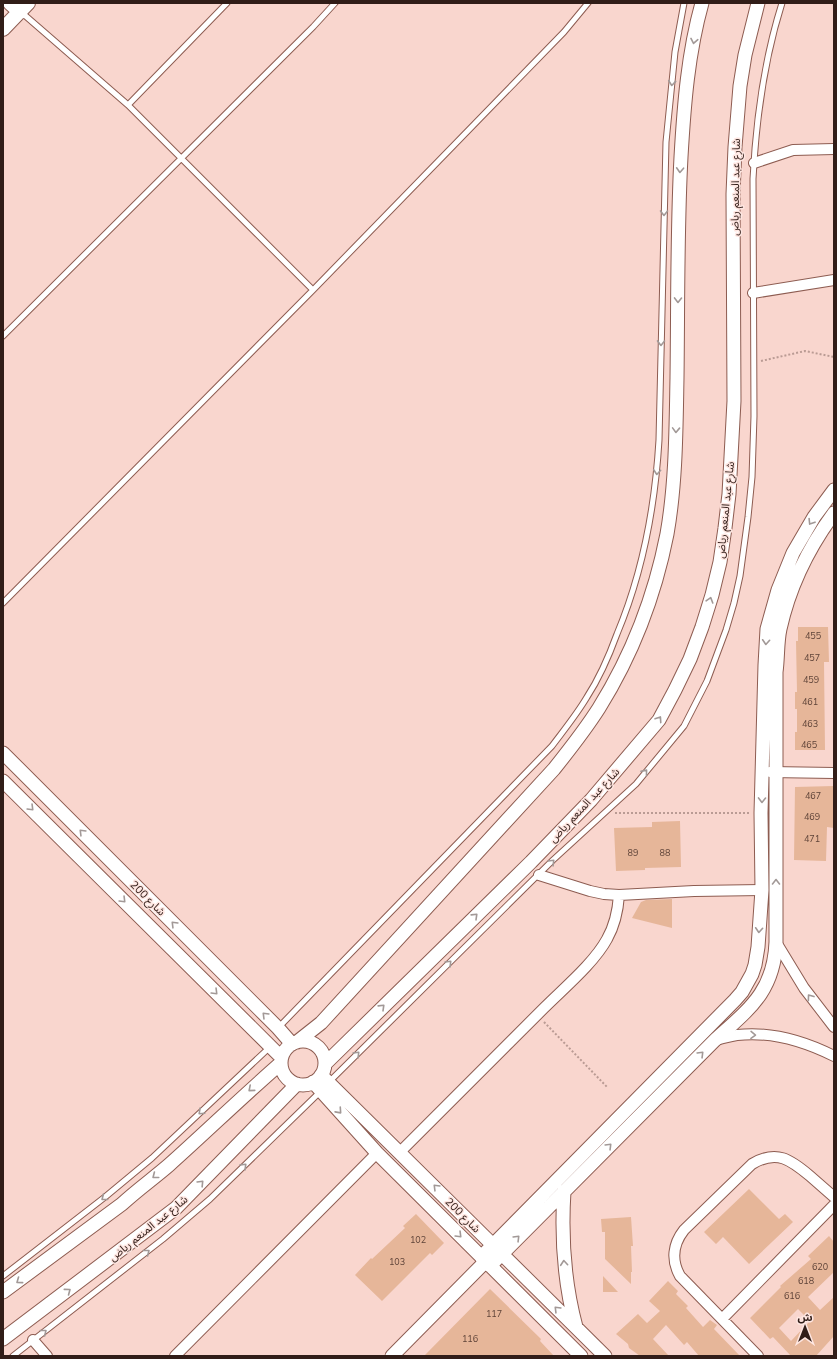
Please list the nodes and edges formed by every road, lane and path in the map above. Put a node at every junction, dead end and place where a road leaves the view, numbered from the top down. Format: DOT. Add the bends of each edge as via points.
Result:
graph roads {
  1 [pos="227,3"];
  2 [pos="335,3"];
  3 [pos="588,3"];
  4 [pos="684,3"];
  5 [pos="702,3"];
  6 [pos="758,3"];
  7 [pos="782,3"];
  8 [pos="20,6"];
  9 [pos="3,29"];
  10 [pos="128,105"];
  11 [pos="834,149"];
  12 [pos="181,158"];
  13 [pos="754,163"];
  14 [pos="834,280"];
  15 [pos="313,290"];
  16 [pos="753,293"];
  17 [pos="3,336"];
  18 [pos="834,357"];
  19 [pos="754,363"];
  20 [pos="834,490"];
  21 [pos="834,513"];
  22 [pos="3,603"];
  23 [pos="3,753"];
  24 [pos="762,772"];
  25 [pos="776,772"];
  26 [pos="834,774"];
  27 [pos="3,781"];
  28 [pos="604,813"];
  29 [pos="761,813"];
  30 [pos="539,875"];
  31 [pos="762,890"];
  32 [pos="619,895"];
  33 [pos="776,942"];
  34 [pos="537,1015"];
  35 [pos="834,1027"];
  36 [pos="278,1028"];
  37 [pos="704,1032"];
  38 [pos="714,1041"];
  39 [pos="295,1043"];
  40 [pos="270,1047"];
  41 [pos="834,1056"];
  42 [pos="281,1060"];
  43 [pos="322,1079"];
  44 [pos="296,1084"];
  45 [pos="608,1088"];
  46 [pos="400,1152"];
  47 [pos="377,1153"];
  48 [pos="564,1191"];
  49 [pos="834,1197"];
  50 [pos="834,1205"];
  51 [pos="497,1249"];
  52 [pos="486,1261"];
  53 [pos="3,1276"];
  54 [pos="3,1292"];
  55 [pos="722,1319"];
  56 [pos="577,1329"];
  57 [pos="3,1339"];
  58 [pos="33,1340"];
  59 [pos="13,1356"];
  60 [pos="47,1356"];
  61 [pos="175,1356"];
  62 [pos="392,1356"];
  63 [pos="581,1356"];
  64 [pos="605,1356"];
  65 [pos="758,1356"];
  1 -- 10 [label="lane"];
  2 -- 12 [label="lane"];
  3 -- 15 [label="lane" via="564,32"];
  4 -- 36 [label="lane, one-way" via="666,142 657,470 644,552 625,616 598,679 577,714 552,746"];
  5 -- 39 [label="street, one-way" via="693,43 683,124 672,496 659,570 634,642 599,708 554,769 321,1023"];
  43 -- 6 [label="street, شارع عبد المنعم رياض, one-way" via="591,800 659,720 690,659 712,595 720,562 729,494 734,401 735,147 740,86"];
  7 -- 13 [label="lane" via="762,86"];
  8 -- 9 [label="main road"];
  8 -- 10 [label="lane"];
  10 -- 12 [label="lane"];
  11 -- 13 [label="street" via="793,150"];
  12 -- 15 [label="lane"];
  12 -- 17 [label="lane"];
  13 -- 16 [label="lane"];
  14 -- 16 [label="street"];
  15 -- 22 [label="lane"];
  16 -- 19 [label="lane"];
  18 -- 19 [label="path" via="806,351"];
  28 -- 19 [label="lane, one-way" via="636,784 684,726 706,682 726,630 740,576 748,517 753,446"];
  20 -- 24 [label="street, one-way" via="814,517 793,553 772,609 767,629"];
  21 -- 25 [label="street" via="818,536 799,572 780,630 776,672"];
  36 -- 23 [label="street, شارع 200, one-way"];
  24 -- 25 [label="street"];
  24 -- 29 [label="street, one-way"];
  25 -- 26 [label="street"];
  33 -- 25 [label="street, one-way"];
  27 -- 40 [label="street, شارع 200, one-way"];
  28 -- 29 [label="path"];
  30 -- 28 [label="lane, one-way"];
  29 -- 31 [label="street"];
  30 -- 32 [label="street" via="590,891"];
  43 -- 30 [label="lane, one-way"];
  31 -- 32 [label="street"];
  31 -- 37 [label="street, one-way" via="758,947 752,974 735,1000"];
  32 -- 34 [label="street" via="614,925 599,952"];
  35 -- 33 [label="street, one-way" via="804,988"];
  33 -- 38 [label="street" via="771,975 761,995"];
  34 -- 45 [label="path"];
  34 -- 46 [label="street"];
  36 -- 39 [label="street, شارع 200"];
  37 -- 38 [label="street"];
  37 -- 51 [label="street"];
  38 -- 41 [label="street, one-way" via="750,1034 780,1037 809,1044"];
  48 -- 38 [label="street, one-way"];
  39 -- 42 [label="street" via="284,1052"];
  39 -- 43 [label="street" via="309,1042 322,1053"];
  40 -- 42 [label="street, شارع 200"];
  40 -- 53 [label="lane, one-way" via="152,1158"];
  42 -- 44 [label="street" via="283,1074"];
  42 -- 54 [label="street, one-way" via="122,1204"];
  43 -- 44 [label="street" via="302,1085"];
  43 -- 46 [label="street, شارع 200"];
  43 -- 47 [label="street, شارع 200, one-way"];
  58 -- 43 [label="lane, one-way" via="163,1240 210,1199"];
  57 -- 44 [label="street, شارع عبد المنعم رياض, one-way" via="176,1208"];
  51 -- 46 [label="street, شارع 200, one-way"];
  47 -- 52 [label="street, شارع 200, one-way"];
  47 -- 61 [label="street"];
  51 -- 48 [label="street, one-way"];
  56 -- 48 [label="street, one-way" via="564,1271"];
  49 -- 55 [label="street" via="792,1162 780,1157 766,1158 752,1164 684,1230 677,1240 674,1252 677,1270 684,1281"];
  50 -- 55 [label="street"];
  51 -- 52 [label="street"];
  56 -- 51 [label="street, شارع 200, one-way"];
  52 -- 62 [label="street"];
  52 -- 63 [label="street, شارع 200"];
  55 -- 65 [label="street"];
  56 -- 64 [label="street, شارع 200"];
  58 -- 59 [label="lane"];
  58 -- 60 [label="street"];
}
